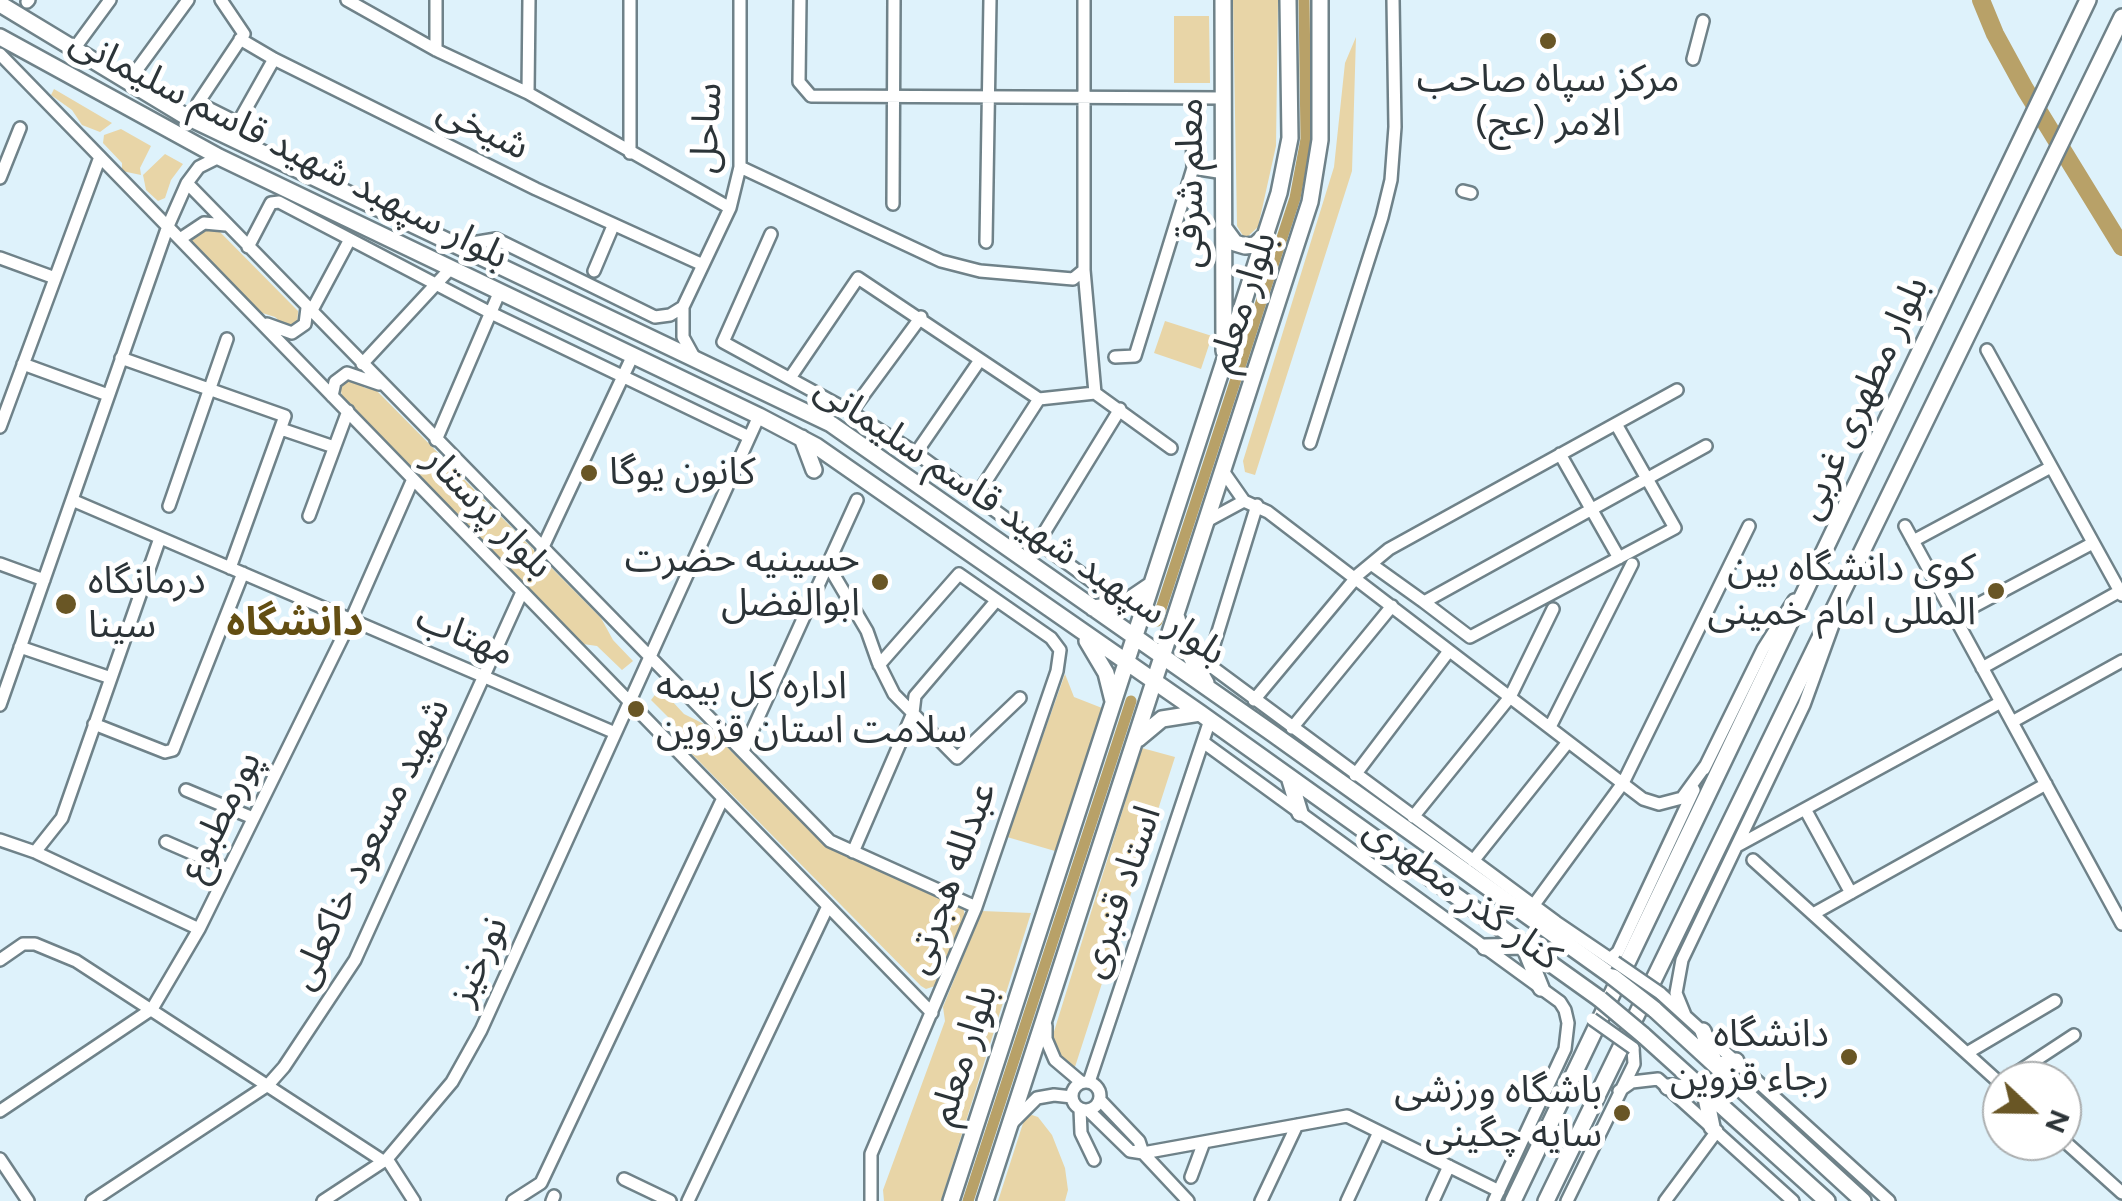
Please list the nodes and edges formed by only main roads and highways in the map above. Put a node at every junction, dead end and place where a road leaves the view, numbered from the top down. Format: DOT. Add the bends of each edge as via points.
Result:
graph roads {
  1 [pos="1223,0"];
  2 [pos="1288,0"];
  3 [pos="1320,0"];
  4 [pos="2080,0"];
  5 [pos="2088,0"];
  6 [pos="0,4"];
  7 [pos="2122,17"];
  8 [pos="2079,21"];
  9 [pos="2122,26"];
  10 [pos="0,37"];
  11 [pos="2109,42"];
  12 [pos="1224,228"];
  13 [pos="1266,235"];
  14 [pos="1224,365"];
  15 [pos="802,438"];
  16 [pos="814,470"];
  17 [pos="1150,585"];
  18 [pos="1093,608"];
  19 [pos="1142,612"];
  20 [pos="1174,621"];
  21 [pos="1082,634"];
  22 [pos="1134,637"];
  23 [pos="1162,657"];
  24 [pos="1126,663"];
  25 [pos="1154,682"];
  26 [pos="1212,692"];
  27 [pos="1114,701"];
  28 [pos="1146,710"];
  29 [pos="1205,716"];
  30 [pos="1135,742"];
  31 [pos="1290,780"];
  32 [pos="1300,813"];
  33 [pos="1525,907"];
  34 [pos="1556,922"];
  35 [pos="1524,946"];
  36 [pos="1484,948"];
  37 [pos="1541,988"];
  38 [pos="1703,1031"];
  39 [pos="1736,1061"];
  40 [pos="1716,1066"];
  41 [pos="1668,1087"];
  42 [pos="1704,1088"];
  43 [pos="1714,1129"];
  44 [pos="1502,1198"];
  45 [pos="951,1201"];
  46 [pos="985,1201"];
  47 [pos="1546,1201"];
  48 [pos="1827,1201"];
  49 [pos="1862,1201"];
  1 -- 12 [label="main road, معلم شرقی"];
  2 -- 13 [label="main road, بلوار معلم" via="1290,138"];
  3 -- 20 [label="main road, بلوار معلم" via="1320,140 1310,202"];
  4 -- 8 [label="main road"];
  5 -- 8 [label="main road, بلوار مطهری غربی"];
  6 -- 18 [label="main road, بلوار سپهبد شهید قاسم سلیمانی" via="220,132 830,424"];
  7 -- 11 [label="main road, بلوار مطهری غربی"];
  8 -- 44 [label="main road, بلوار مطهری غربی" via="1829,546"];
  9 -- 11 [label="main road"];
  10 -- 15 [label="main road, بلوار سپهبد شهید قاسم سلیمانی" via="220,157"];
  11 -- 47 [label="main road, بلوار مطهری غربی"];
  12 -- 13 [label="main road" via="1245,246"];
  12 -- 14 [label="main road, معلم شرقی"];
  13 -- 14 [label="main road, بلوار معلم"];
  14 -- 17 [label="main road, بلوار معلم"];
  15 -- 16 [label="main road"];
  15 -- 21 [label="main road, بلوار سپهبد شهید قاسم سلیمانی"];
  17 -- 18 [label="main road" via="1123,604"];
  17 -- 19 [label="main road, بلوار معلم"];
  18 -- 22 [label="main road, بلوار سپهبد شهید قاسم سلیمانی"];
  19 -- 20 [label="main road" via="1154,630"];
  19 -- 22 [label="main road, بلوار معلم"];
  20 -- 23 [label="main road, بلوار معلم"];
  20 -- 26 [label="main road"];
  21 -- 24 [label="main road, بلوار سپهبد شهید قاسم سلیمانی"];
  21 -- 27 [label="main road"];
  22 -- 23 [label="main road, بلوار سپهبد شهید قاسم سلیمانی"];
  22 -- 24 [label="main road, بلوار معلم"];
  23 -- 25 [label="main road, بلوار معلم"];
  23 -- 26 [label="main road, بلوار سپهبد شهید قاسم سلیمانی"];
  24 -- 25 [label="main road, بلوار سپهبد شهید قاسم سلیمانی"];
  24 -- 27 [label="main road, بلوار معلم"];
  25 -- 28 [label="main road, بلوار معلم"];
  25 -- 29 [label="main road, بلوار سپهبد شهید قاسم سلیمانی"];
  26 -- 33 [label="main road, بلوار سپهبد شهید قاسم سلیمانی" via="1276,726"];
  27 -- 28 [label="main road" via="1131,693"];
  27 -- 45 [label="main road, بلوار معلم"];
  28 -- 30 [label="main road, بلوار معلم"];
  29 -- 30 [label="main road" via="1162,718"];
  29 -- 31 [label="main road, بلوار سپهبد شهید قاسم سلیمانی"];
  30 -- 46 [label="main road, بلوار معلم"];
  31 -- 32 [label="main road"];
  31 -- 35 [label="main road, بلوار سپهبد شهید قاسم سلیمانی"];
  33 -- 34 [label="main road"];
  33 -- 40 [label="main road, بلوار سپهبد شهید قاسم سلیمانی, bridge" via="1657,1001"];
  35 -- 36 [label="main road"];
  35 -- 37 [label="main road"];
  35 -- 42 [label="main road, بلوار سپهبد شهید قاسم سلیمانی, bridge" via="1600,999"];
  38 -- 40 [label="main road"];
  39 -- 40 [label="main road"];
  40 -- 49 [label="main road, بلوار سپهبد شهید قاسم سلیمانی"];
  41 -- 42 [label="main road"];
  42 -- 43 [label="main road"];
  42 -- 48 [label="main road, بلوار سپهبد شهید قاسم سلیمانی"];
}
